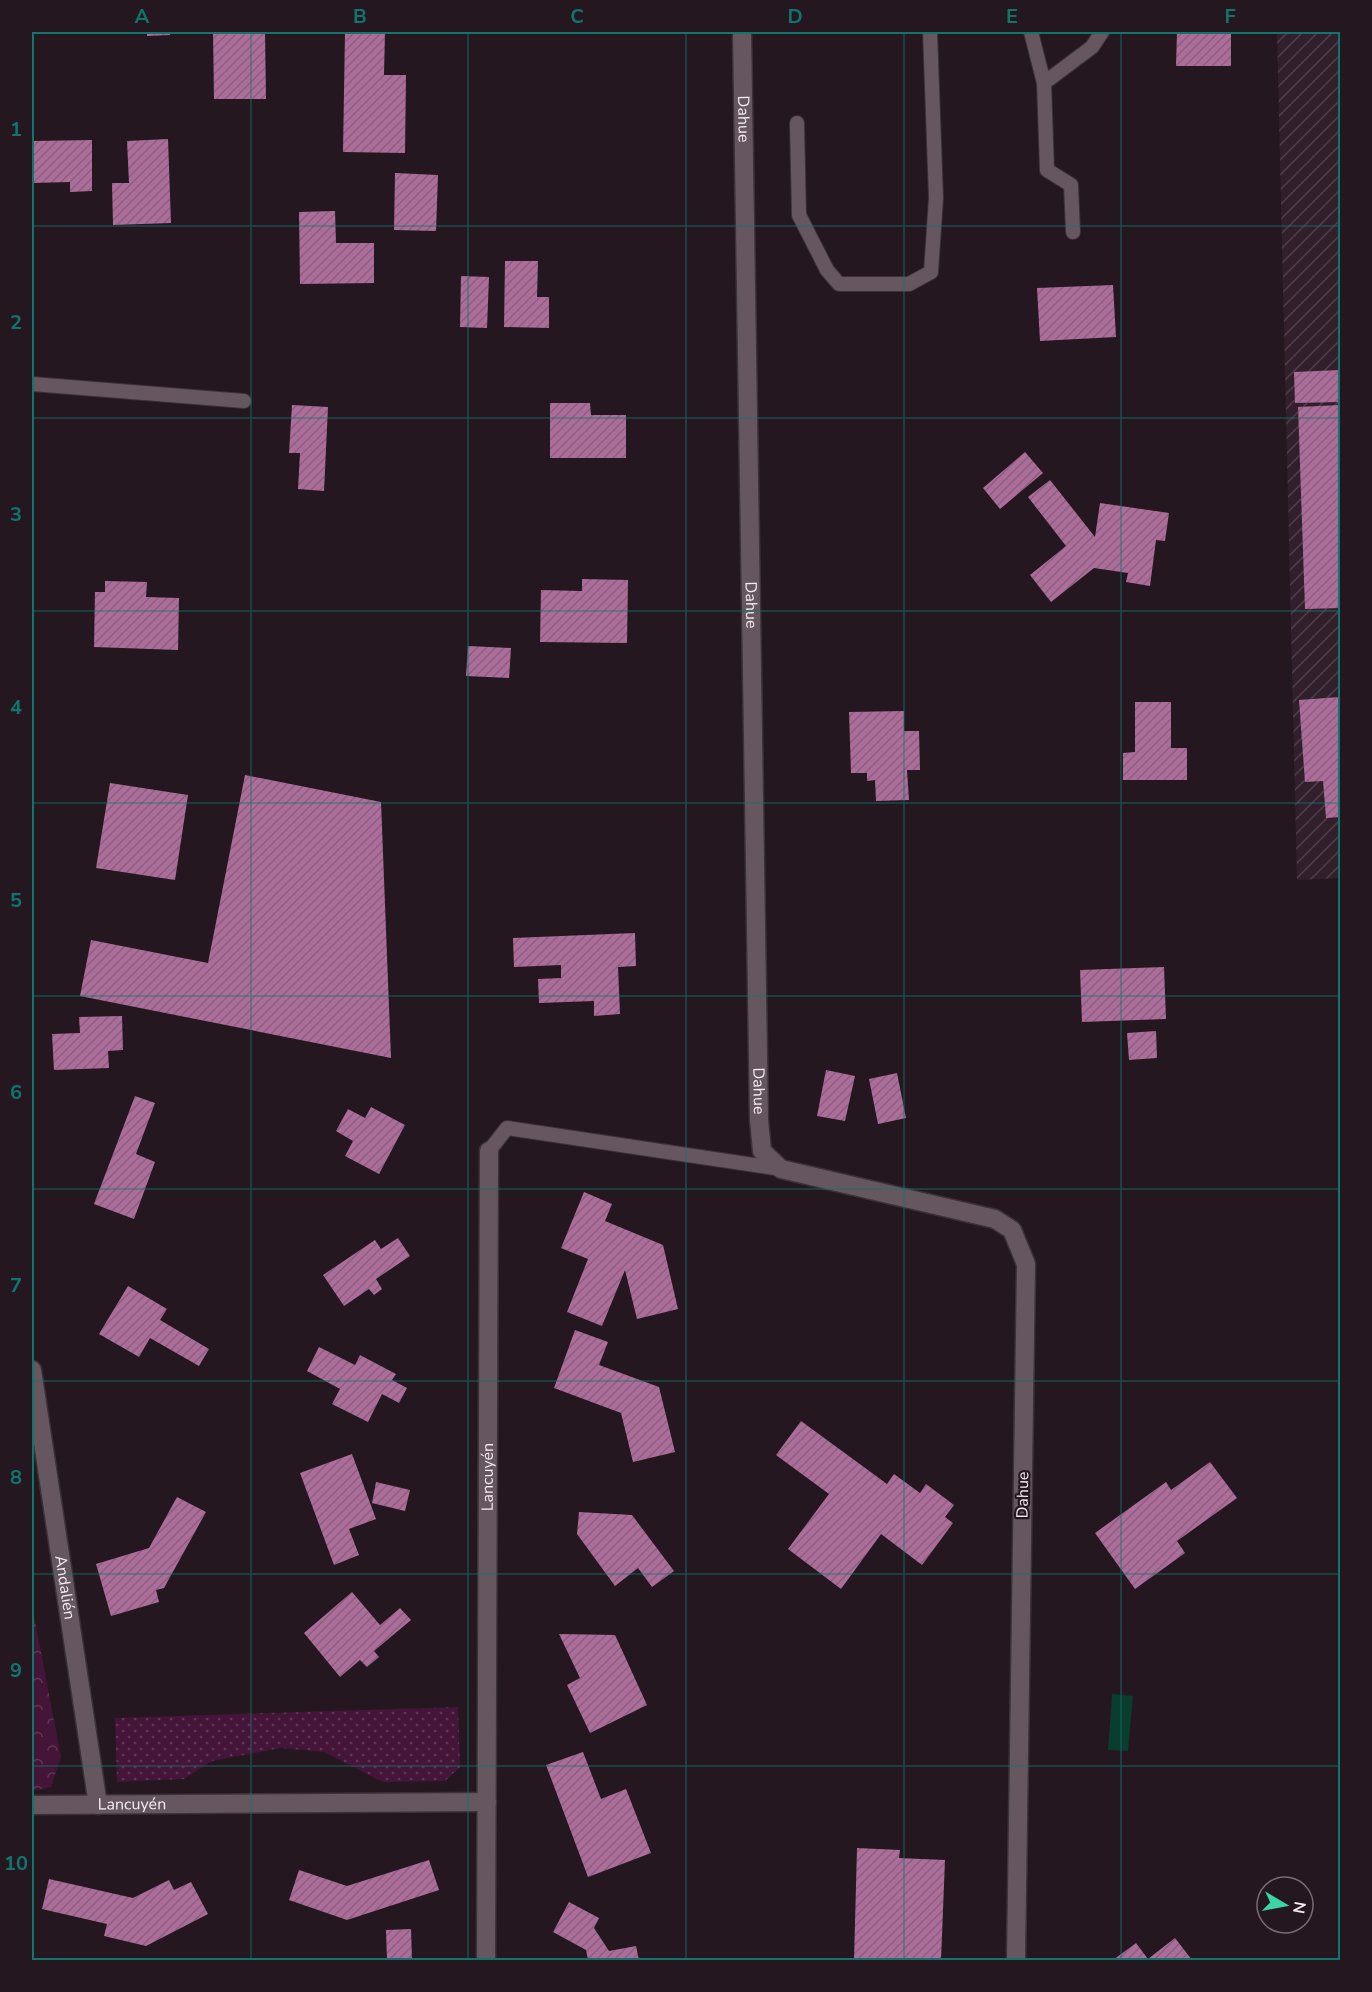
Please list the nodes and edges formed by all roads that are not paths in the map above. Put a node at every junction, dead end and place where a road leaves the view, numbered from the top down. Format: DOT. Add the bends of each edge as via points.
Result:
graph roads {
  1 [pos="742,32"];
  2 [pos="930,32"];
  3 [pos="1031,32"];
  4 [pos="1102,32"];
  5 [pos="1044,83"];
  6 [pos="797,123"];
  7 [pos="1073,232"];
  8 [pos="32,384"];
  9 [pos="244,401"];
  10 [pos="489,1151"];
  11 [pos="781,1169"];
  12 [pos="32,1370"];
  13 [pos="487,1803"];
  14 [pos="98,1805"];
  15 [pos="32,1806"];
  16 [pos="486,1960"];
  17 [pos="1016,1960"];
  1 -- 11 [label="street, Dahue" via="759,1120 762,1151"];
  2 -- 6 [label="lane" via="936,198 931,272 909,284 839,284 827,270 799,215"];
  3 -- 5 [label="lane"];
  4 -- 5 [label="lane" via="1092,47"];
  5 -- 7 [label="lane" via="1047,170 1071,185"];
  8 -- 9 [label="lane"];
  10 -- 11 [label="lane" via="507,1128"];
  10 -- 13 [label="street, Lancuyén"];
  11 -- 17 [label="street, Dahue" via="996,1219 1012,1230 1026,1264"];
  12 -- 14 [label="street, Andalién"];
  13 -- 14 [label="street, Lancuyén"];
  13 -- 16 [label="street, Lancuyén"];
  14 -- 15 [label="street, Lancuyén"];
}
